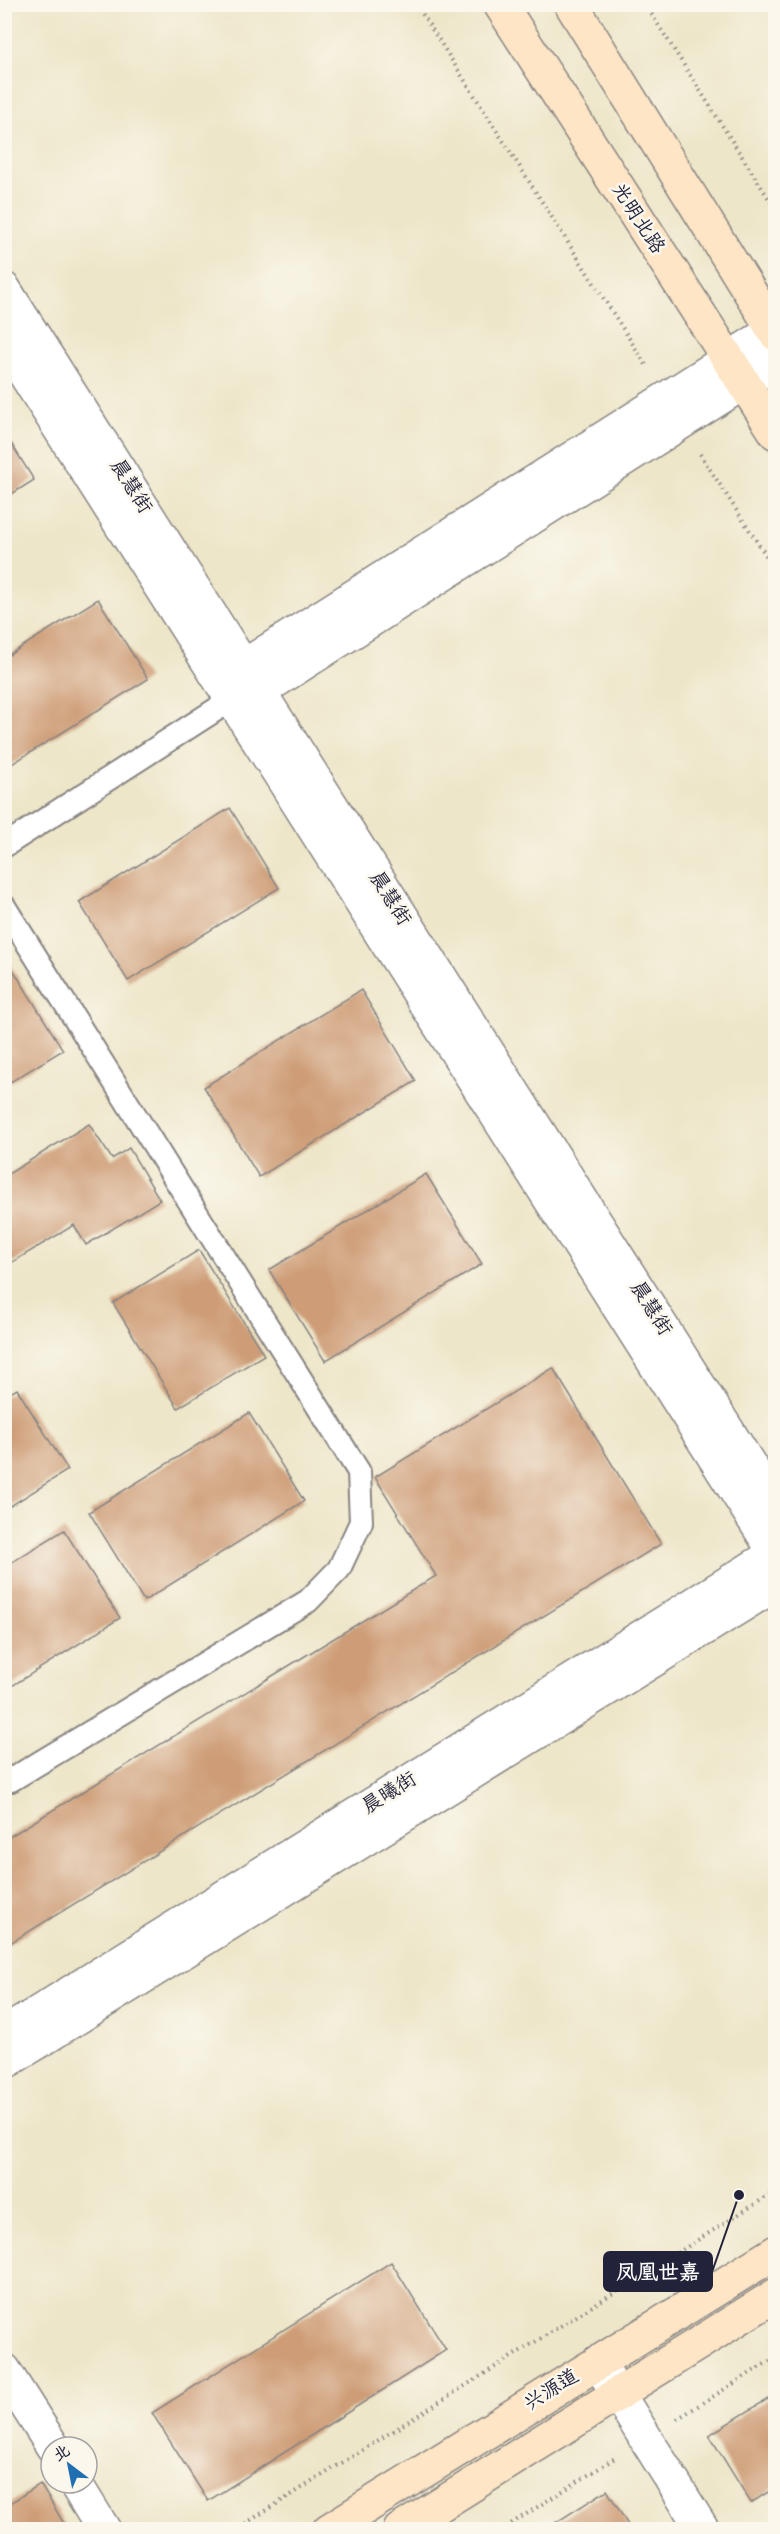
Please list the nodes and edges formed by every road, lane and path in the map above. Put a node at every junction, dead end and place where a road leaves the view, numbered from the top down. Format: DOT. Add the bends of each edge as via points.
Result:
graph roads {
  1 [pos="416,4"];
  2 [pos="500,4"];
  3 [pos="571,4"];
  4 [pos="645,4"];
  5 [pos="776,210"];
  6 [pos="4,289"];
  7 [pos="775,339"];
  8 [pos="4,341"];
  9 [pos="735,371"];
  10 [pos="674,410"];
  11 [pos="776,433"];
  12 [pos="776,571"];
  13 [pos="244,686"];
  14 [pos="4,846"];
  15 [pos="4,906"];
  16 [pos="776,1507"];
  17 [pos="775,1553"];
  18 [pos="776,1584"];
  19 [pos="4,1776"];
  20 [pos="4,2034"];
  21 [pos="4,2063"];
  22 [pos="776,2191"];
  23 [pos="776,2252"];
  24 [pos="776,2295"];
  25 [pos="598,2362"];
  26 [pos="4,2370"];
  27 [pos="618,2394"];
  28 [pos="45,2435"];
  29 [pos="83,2495"];
  30 [pos="104,2529"];
  31 [pos="235,2529"];
  32 [pos="328,2529"];
  33 [pos="400,2529"];
  34 [pos="703,2529"];
  1 -- 10 [label="path"];
  2 -- 9 [label="main road, 光明北路"];
  3 -- 7 [label="main road"];
  4 -- 5 [label="path"];
  6 -- 13 [label="street, 晨慧街"];
  7 -- 9 [label="street"];
  8 -- 13 [label="street, 晨慧街"];
  9 -- 10 [label="street"];
  9 -- 11 [label="main road, 光明北路"];
  10 -- 12 [label="path"];
  10 -- 13 [label="street"];
  13 -- 14 [label="lane"];
  13 -- 16 [label="street, 晨慧街"];
  13 -- 17 [label="street, 晨慧街"];
  15 -- 19 [label="lane" via="359,1472 361,1522 339,1569 308,1601 11,1780"];
  17 -- 20 [label="street, 晨曦街"];
  18 -- 21 [label="street, 晨曦街"];
  22 -- 31 [label="path"];
  23 -- 25 [label="main road, 兴源道"];
  24 -- 27 [label="main road, 兴源道"];
  25 -- 27 [label="street"];
  25 -- 32 [label="main road, 兴源道"];
  26 -- 28 [label="street"];
  27 -- 33 [label="main road, 兴源道"];
  27 -- 34 [label="street"];
  29 -- 30 [label="street"];
}
